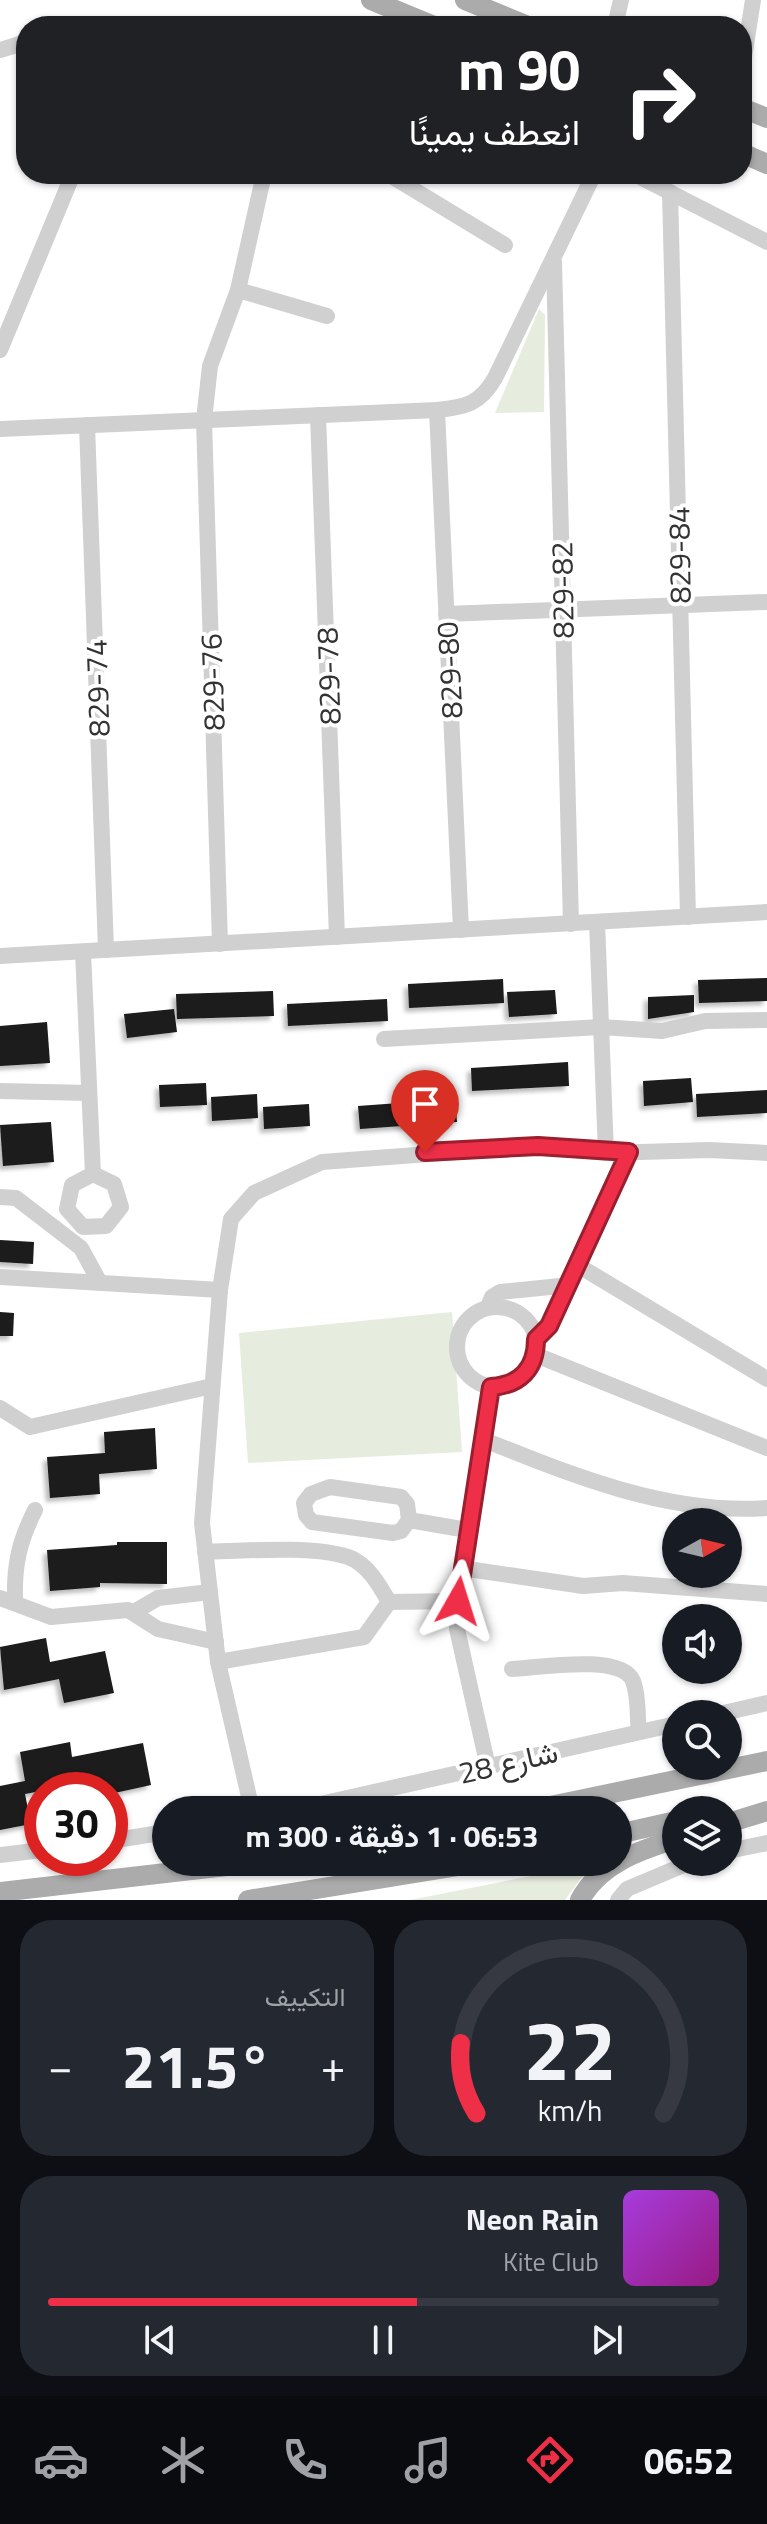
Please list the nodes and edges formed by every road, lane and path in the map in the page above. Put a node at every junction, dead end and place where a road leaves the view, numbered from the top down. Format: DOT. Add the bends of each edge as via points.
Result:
graph roads {
  1 [pos="371,0"];
  2 [pos="465,0"];
  3 [pos="506,9"];
  4 [pos="410,16"];
  5 [pos="69,184"];
  6 [pos="262,184"];
  7 [pos="404,184"];
  8 [pos="589,184"];
  9 [pos="654,184"];
  10 [pos="670,192"];
  11 [pos="767,242"];
  12 [pos="505,245"];
  13 [pos="554,257"];
  14 [pos="238,290"];
  15 [pos="327,316"];
  16 [pos="0,350"];
  17 [pos="437,410"];
  18 [pos="318,415"];
  19 [pos="204,420"];
  20 [pos="87,425"];
  21 [pos="0,429"];
  22 [pos="767,602"];
  23 [pos="680,605"];
  24 [pos="562,610"];
  25 [pos="446,614"];
  26 [pos="767,912"];
  27 [pos="688,917"];
  28 [pos="597,922"];
  29 [pos="571,924"];
  30 [pos="461,930"];
  31 [pos="337,937"];
  32 [pos="220,944"];
  33 [pos="106,950"];
  34 [pos="83,952"];
  35 [pos="0,956"];
  36 [pos="767,1020"];
  37 [pos="601,1027"];
  38 [pos="384,1039"];
  39 [pos="0,1091"];
  40 [pos="89,1093"];
  41 [pos="629,1152"];
  42 [pos="606,1153"];
  43 [pos="767,1153"];
  44 [pos="93,1174"];
  45 [pos="0,1197"];
  46 [pos="579,1266"];
  47 [pos="0,1277"];
  48 [pos="100,1283"];
  49 [pos="570,1285"];
  50 [pos="220,1290"];
  51 [pos="488,1307"];
  52 [pos="536,1347"];
  53 [pos="767,1379"];
  54 [pos="212,1386"];
  55 [pos="491,1387"];
  56 [pos="0,1408"];
  57 [pos="482,1439"];
  58 [pos="767,1448"];
  59 [pos="767,1508"];
  60 [pos="35,1510"];
  61 [pos="409,1520"];
  62 [pos="467,1530"];
  63 [pos="205,1552"];
  64 [pos="461,1568"];
  65 [pos="210,1592"];
  66 [pos="767,1594"];
  67 [pos="7,1599"];
  68 [pos="458,1601"];
  69 [pos="389,1602"];
  70 [pos="134,1612"];
  71 [pos="216,1642"];
  72 [pos="218,1662"];
  73 [pos="512,1669"];
  74 [pos="767,1703"];
  75 [pos="742,1709"];
  76 [pos="662,1727"];
  77 [pos="639,1732"];
  78 [pos="767,1761"];
  79 [pos="488,1767"];
  80 [pos="249,1796"];
  81 [pos="357,1796"];
  82 [pos="598,1796"];
  83 [pos="767,1802"];
  84 [pos="742,1807"];
  85 [pos="767,1811"];
  86 [pos="742,1819"];
  87 [pos="662,1824"];
  88 [pos="632,1831"];
  89 [pos="152,1834"];
  90 [pos="128,1838"];
  91 [pos="767,1843"];
  92 [pos="662,1845"];
  93 [pos="742,1848"];
  94 [pos="24,1852"];
  95 [pos="0,1855"];
  96 [pos="662,1874"];
  97 [pos="152,1875"];
  98 [pos="396,1876"];
  99 [pos="0,1892"];
  100 [pos="248,1900"];
  101 [pos="580,1900"];
  102 [pos="618,1900"];
  1 -- 4 [label="main road"];
  2 -- 3 [label="main road"];
  5 -- 16 [label="street"];
  6 -- 14 [label="street, 829-76"];
  7 -- 12 [label="street"];
  8 -- 13 [label="street"];
  9 -- 10 [label="street"];
  10 -- 11 [label="street"];
  10 -- 23 [label="street, 829-84"];
  13 -- 17 [label="street" via="485,395 473,404"];
  13 -- 24 [label="street, 829-82"];
  14 -- 15 [label="street"];
  14 -- 19 [label="street, 829-76" via="210,366"];
  17 -- 18 [label="street"];
  17 -- 25 [label="street, 829-80"];
  18 -- 19 [label="street"];
  18 -- 31 [label="street, 829-78"];
  19 -- 20 [label="street"];
  19 -- 32 [label="street, 829-76"];
  20 -- 21 [label="street"];
  20 -- 33 [label="street, 829-74"];
  22 -- 23 [label="street"];
  23 -- 24 [label="street"];
  23 -- 27 [label="street, 829-84"];
  24 -- 25 [label="street"];
  24 -- 29 [label="street, 829-82"];
  25 -- 30 [label="street, 829-80"];
  26 -- 27 [label="street"];
  27 -- 28 [label="street"];
  28 -- 29 [label="street"];
  28 -- 37 [label="street"];
  29 -- 30 [label="street"];
  30 -- 31 [label="street"];
  31 -- 32 [label="street"];
  32 -- 33 [label="street"];
  33 -- 34 [label="street"];
  34 -- 35 [label="street"];
  34 -- 40 [label="street"];
  36 -- 37 [label="street" via="705,1021 662,1031"];
  37 -- 38 [label="street"];
  37 -- 42 [label="street"];
  39 -- 40 [label="street"];
  40 -- 44 [label="street"];
  41 -- 42 [label="street"];
  41 -- 43 [label="street"];
  41 -- 46 [label="street"];
  42 -- 50 [label="street" via="538,1146 322,1162 254,1193 231,1219"];
  45 -- 48 [label="street" via="16,1198 81,1248"];
  46 -- 49 [label="street"];
  46 -- 53 [label="street"];
  47 -- 48 [label="street"];
  48 -- 50 [label="street"];
  49 -- 51 [label="street" via="500,1292"];
  49 -- 52 [label="street"];
  50 -- 54 [label="street"];
  51 -- 52 [label="street" via="519,1313 530,1325"];
  51 -- 55 [label="street" via="463,1325 457,1355 464,1370"];
  52 -- 55 [label="street" via="520,1380"];
  52 -- 58 [label="street"];
  54 -- 56 [label="street" via="30,1427"];
  54 -- 63 [label="street" via="202,1523"];
  55 -- 57 [label="street"];
  57 -- 59 [label="street" via="586,1481 707,1507"];
  57 -- 62 [label="street"];
  60 -- 67 [label="street" via="19,1543"];
  61 -- 61 [label="street" via="407,1504 390,1494 330,1487 304,1503 312,1522 324,1526 393,1533"];
  61 -- 62 [label="street"];
  62 -- 64 [label="street"];
  63 -- 65 [label="street"];
  63 -- 69 [label="street" via="274,1549 348,1557 364,1567"];
  64 -- 66 [label="street" via="583,1586 623,1583"];
  64 -- 68 [label="street"];
  65 -- 70 [label="street" via="158,1598"];
  65 -- 71 [label="street"];
  67 -- 70 [label="street" via="51,1617"];
  68 -- 69 [label="street"];
  68 -- 79 [label="street" via="457,1629"];
  69 -- 72 [label="street" via="364,1637"];
  70 -- 71 [label="street" via="158,1629"];
  71 -- 72 [label="street"];
  72 -- 80 [label="street"];
  73 -- 77 [label="street" via="606,1664 623,1669 633,1681"];
  74 -- 75 [label="street"];
  76 -- 77 [label="street, شارع 28"];
  77 -- 79 [label="street, شارع 28"];
  78 -- 82 [label="main road"];
  79 -- 81 [label="street, شارع 28"];
  83 -- 84 [label="main road"];
  85 -- 86 [label="main road"];
  87 -- 88 [label="main road"];
  89 -- 90 [label="street"];
  91 -- 93 [label="street"];
  92 -- 101 [label="main road" via="611,1865"];
  94 -- 95 [label="street"];
  96 -- 102 [label="street" via="627,1889"];
  97 -- 99 [label="main road"];
  98 -- 100 [label="main road"];
}
